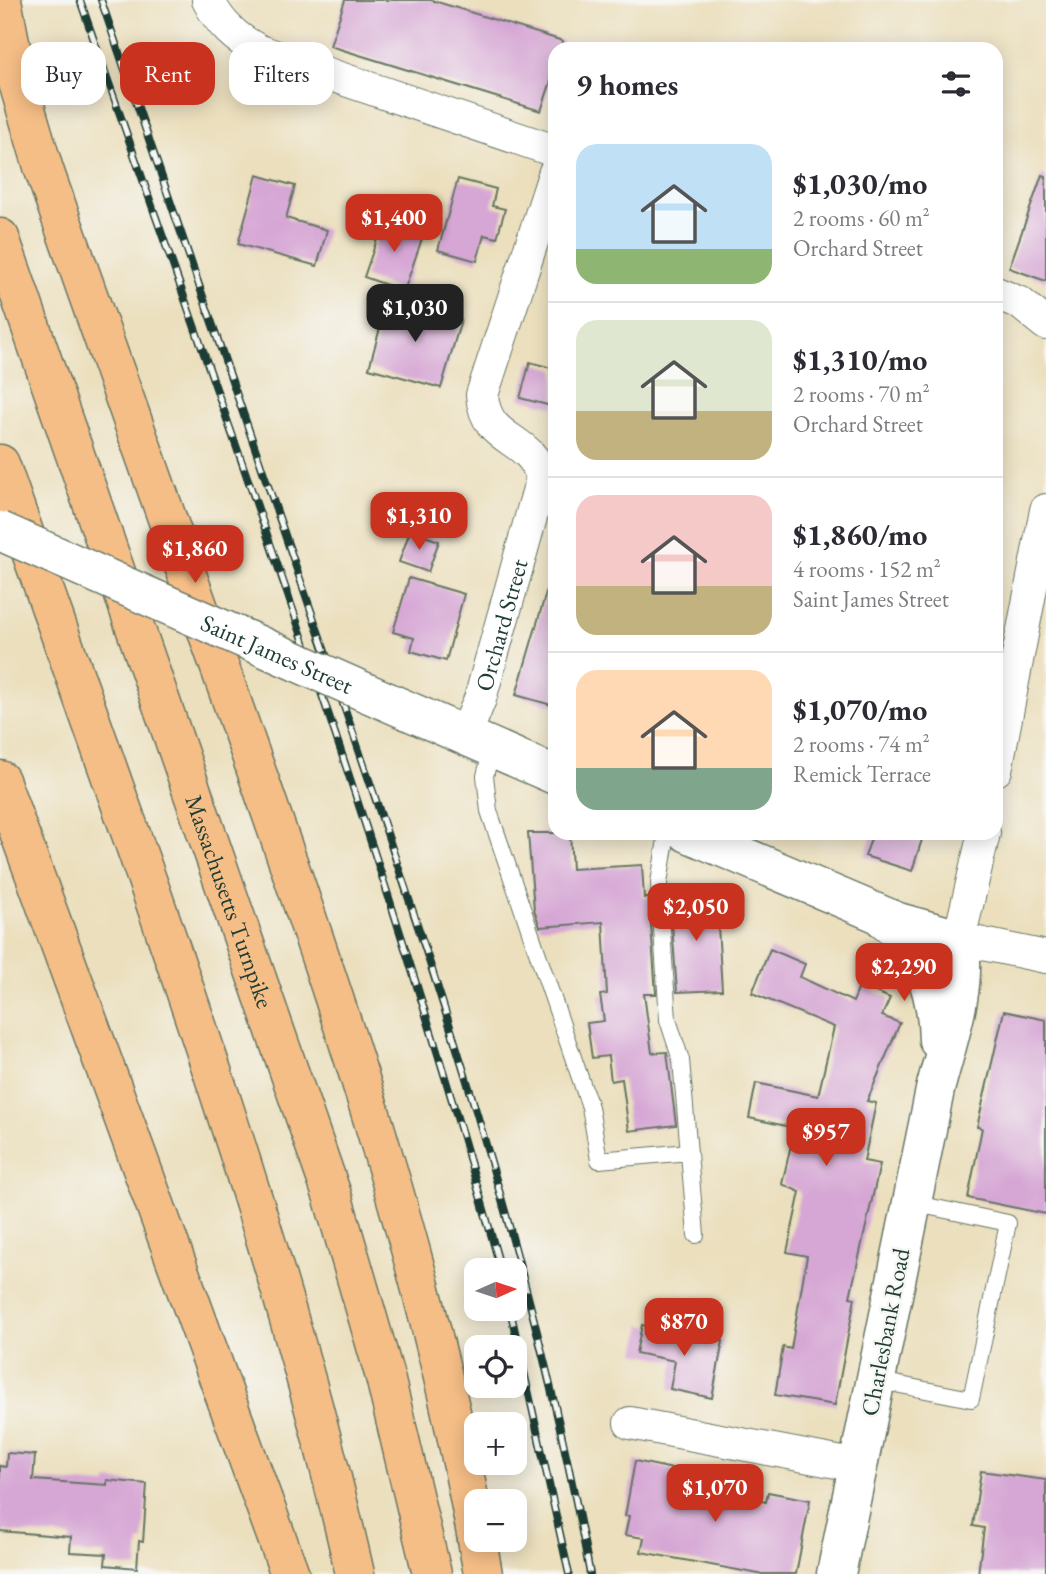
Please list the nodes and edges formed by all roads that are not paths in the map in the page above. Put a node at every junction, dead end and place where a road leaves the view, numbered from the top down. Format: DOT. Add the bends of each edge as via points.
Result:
graph roads {
  1 [pos="2,0"];
  2 [pos="208,0"];
  3 [pos="548,149"];
  4 [pos="548,193"];
  5 [pos="0,238"];
  6 [pos="1003,296"];
  7 [pos="1046,324"];
  8 [pos="0,464"];
  9 [pos="548,471"];
  10 [pos="1046,510"];
  11 [pos="0,531"];
  12 [pos="1003,734"];
  13 [pos="478,742"];
  14 [pos="548,772"];
  15 [pos="0,780"];
  16 [pos="665,840"];
  17 [pos="705,840"];
  18 [pos="982,840"];
  19 [pos="872,911"];
  20 [pos="959,939"];
  21 [pos="1046,957"];
  22 [pos="935,1090"];
  23 [pos="689,1152"];
  24 [pos="911,1203"];
  25 [pos="696,1235"];
  26 [pos="875,1380"];
  27 [pos="630,1423"];
  28 [pos="858,1466"];
  29 [pos="467,1489"];
  30 [pos="479,1552"];
  31 [pos="289,1574"];
  32 [pos="355,1574"];
  33 [pos="432,1574"];
  34 [pos="483,1574"];
  35 [pos="836,1574"];
  1 -- 29 [label="highway" via="17,79 44,170 307,915 358,1073 435,1339"];
  2 -- 3 [label="street" via="224,26 260,51"];
  4 -- 9 [label="street, Orchard Street" via="482,395 483,412 493,427"];
  5 -- 33 [label="highway, Massachusetts Turnpike" via="332,1195 385,1377"];
  6 -- 7 [label="street"];
  8 -- 32 [label="highway" via="253,1195 307,1378"];
  9 -- 13 [label="street, Orchard Street" via="480,699"];
  10 -- 12 [label="street"];
  11 -- 13 [label="street, Saint James Street, bridge"];
  13 -- 14 [label="street, Saint James Street"];
  13 -- 23 [label="lane" via="489,811 590,1107 599,1160"];
  15 -- 31 [label="highway"];
  16 -- 23 [label="lane" via="659,869 668,1020 681,1060"];
  17 -- 19 [label="street"];
  18 -- 20 [label="street, Charlesbank Road"];
  19 -- 20 [label="street"];
  19 -- 22 [label="street, Charlesbank Road" via="902,936 924,969 938,1029"];
  20 -- 21 [label="street"];
  20 -- 22 [label="street, Charlesbank Road" via="960,982"];
  22 -- 24 [label="street, Charlesbank Road"];
  23 -- 25 [label="lane"];
  24 -- 26 [label="street, Charlesbank Road"];
  24 -- 26 [label="lane" via="1008,1223 971,1399"];
  26 -- 28 [label="street, Charlesbank Road"];
  27 -- 28 [label="street"];
  28 -- 35 [label="street, Charlesbank Road"];
  30 -- 34 [label="highway"];
}
